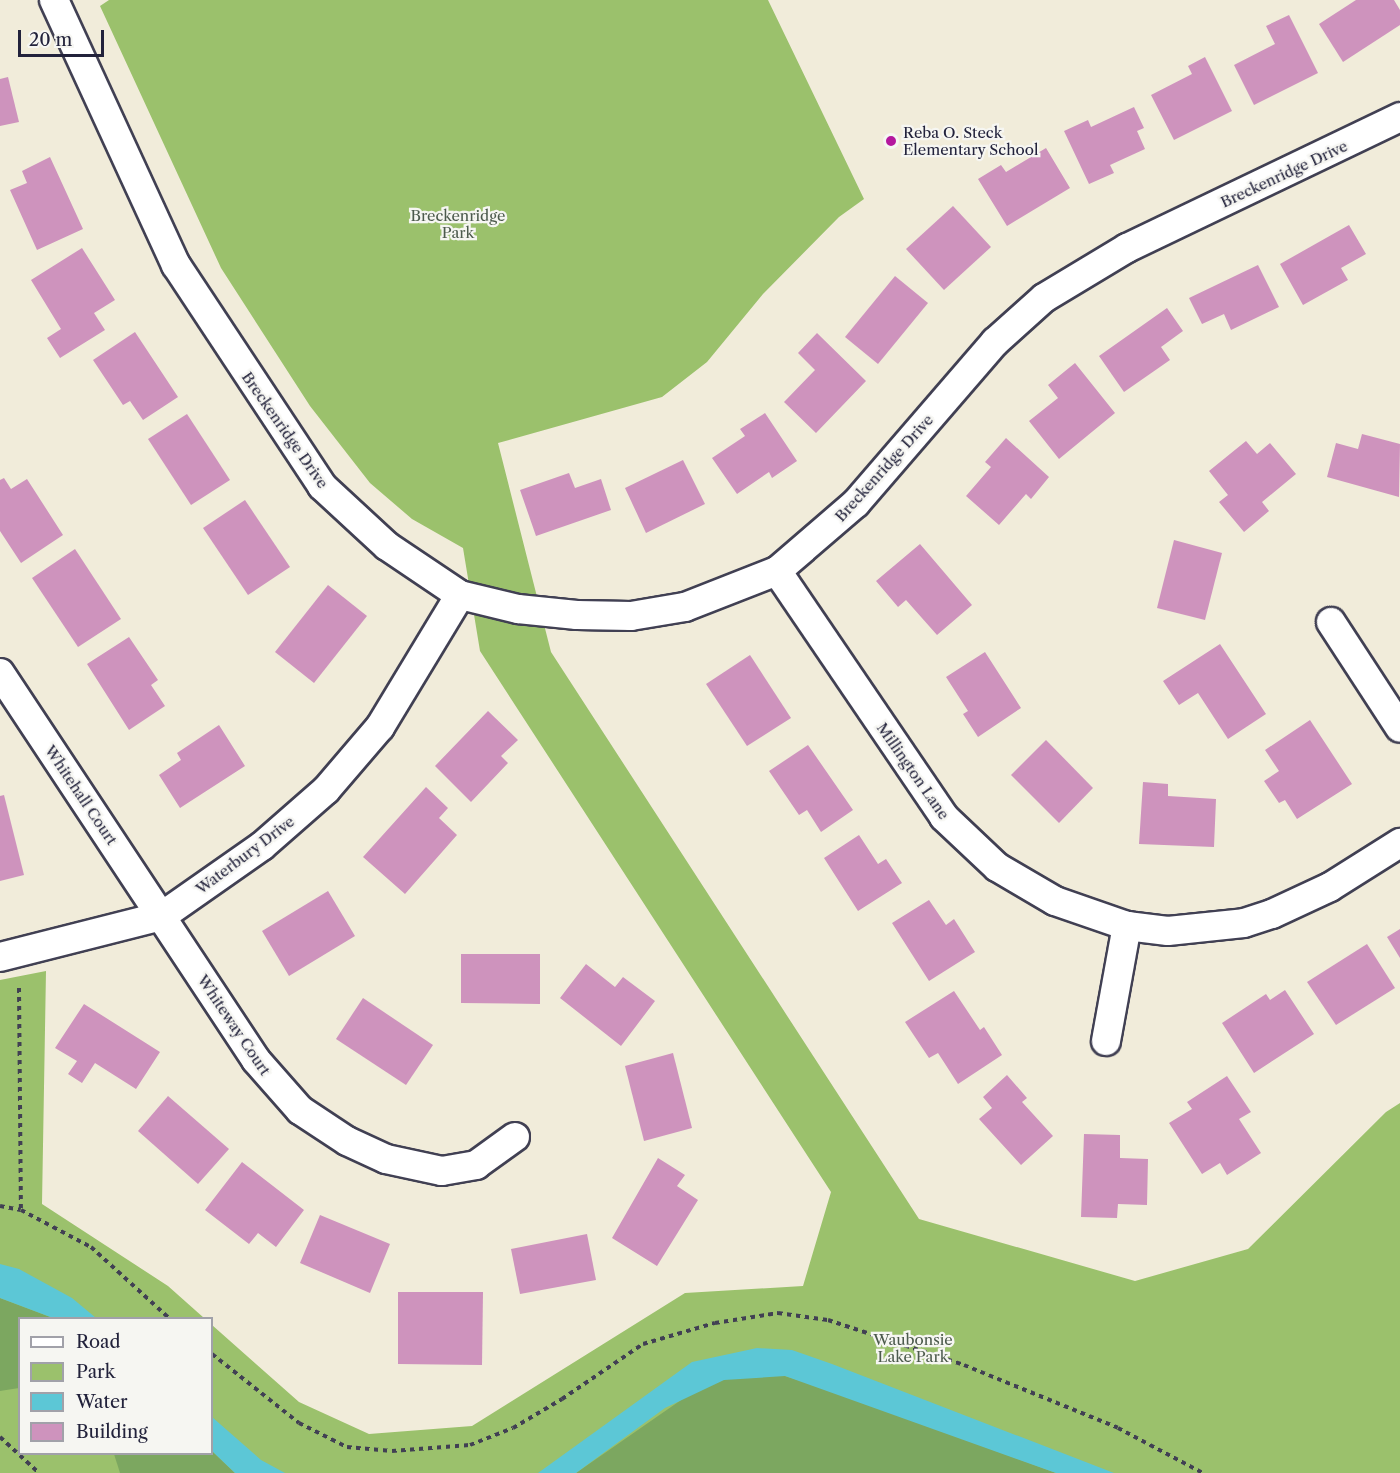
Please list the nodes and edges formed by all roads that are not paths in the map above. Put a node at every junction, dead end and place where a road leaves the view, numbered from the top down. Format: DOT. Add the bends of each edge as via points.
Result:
graph roads {
  1 [pos="54,0"];
  2 [pos="1400,117"];
  3 [pos="777,571"];
  4 [pos="460,595"];
  5 [pos="1330,622"];
  6 [pos="0,673"];
  7 [pos="1400,728"];
  8 [pos="1400,843"];
  9 [pos="162,916"];
  10 [pos="1127,926"];
  11 [pos="0,957"];
  12 [pos="1106,1041"];
  13 [pos="515,1137"];
  1 -- 4 [label="street, Breckenridge Drive" via="176,265 298,455 352,518 420,571"];
  2 -- 3 [label="street, Breckenridge Drive" via="1127,248 1044,298 995,342 856,503"];
  3 -- 4 [label="street, Breckenridge Drive" via="685,608 631,616 518,609"];
  3 -- 10 [label="street, Millington Lane" via="917,782 950,824 1022,885"];
  4 -- 9 [label="street, Waterbury Drive" via="403,693 346,769 277,834"];
  5 -- 7 [label="street"];
  6 -- 9 [label="street, Whitehall Court"];
  8 -- 10 [label="street, Millington Lane" via="1330,887 1272,915 1195,929 1168,931"];
  9 -- 11 [label="street, Waterbury Drive"];
  9 -- 13 [label="street, Whiteway Court" via="272,1081 325,1129 386,1159 442,1171 476,1164"];
  10 -- 12 [label="street"];
}
